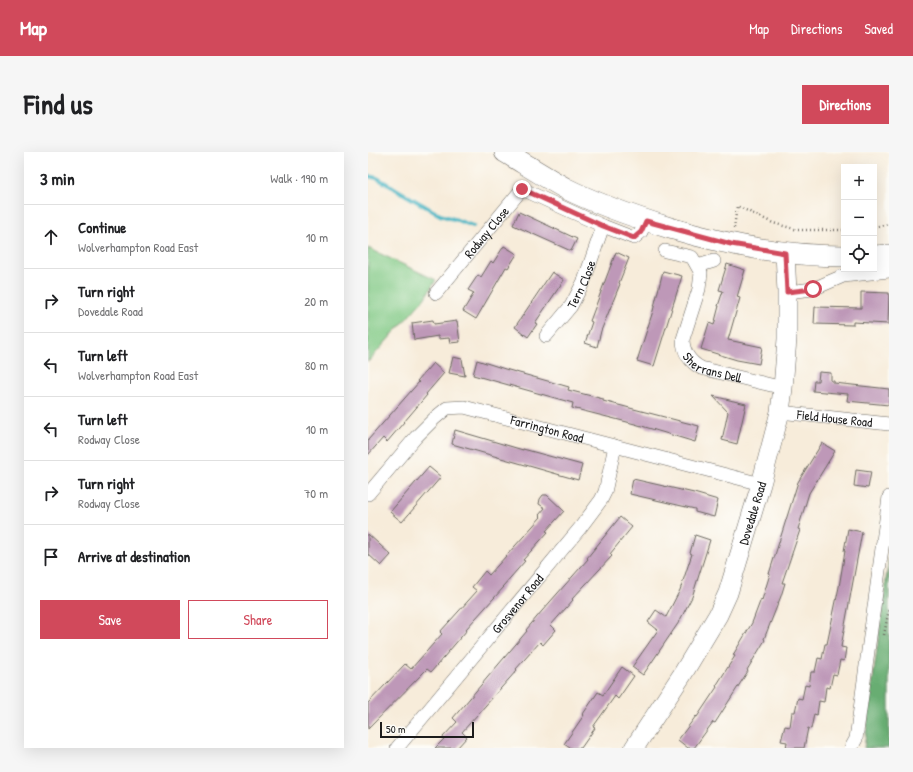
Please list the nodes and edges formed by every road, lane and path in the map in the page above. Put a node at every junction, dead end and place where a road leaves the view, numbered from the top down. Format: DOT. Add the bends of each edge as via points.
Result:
graph roads {
  1 [pos="505,152"];
  2 [pos="607,217"];
  3 [pos="889,224"];
  4 [pos="877,227"];
  5 [pos="841,230"];
  6 [pos="731,244"];
  7 [pos="665,251"];
  8 [pos="785,253"];
  9 [pos="889,254"];
  10 [pos="841,256"];
  11 [pos="877,256"];
  12 [pos="714,261"];
  13 [pos="698,266"];
  14 [pos="889,271"];
  15 [pos="787,292"];
  16 [pos="436,293"];
  17 [pos="546,336"];
  18 [pos="783,388"];
  19 [pos="780,412"];
  20 [pos="889,424"];
  21 [pos="615,446"];
  22 [pos="761,484"];
  23 [pos="368,494"];
  24 [pos="889,497"];
  25 [pos="397,748"];
  26 [pos="634,748"];
  27 [pos="851,748"];
  1 -- 2 [label="main road"];
  2 -- 6 [label="main road" via="646,221"];
  2 -- 16 [label="street, Rodway Close" via="522,189"];
  2 -- 17 [label="street, Tern Close" via="584,281 571,306"];
  3 -- 4 [label="path"];
  5 -- 6 [label="path" via="798,230 773,223 737,206"];
  6 -- 8 [label="main road"];
  7 -- 13 [label="street" via="692,256"];
  8 -- 10 [label="main road"];
  8 -- 15 [label="street, Dovedale Road"];
  9 -- 11 [label="main road"];
  12 -- 13 [label="street"];
  13 -- 18 [label="street, Sherrans Dell" via="699,288 683,339 690,360 702,368"];
  14 -- 15 [label="street" via="843,276 813,289"];
  15 -- 18 [label="street, Dovedale Road"];
  18 -- 19 [label="street, Dovedale Road"];
  19 -- 20 [label="street, Field House Road"];
  19 -- 22 [label="street, Dovedale Road"];
  21 -- 22 [label="street, Farrington Road"];
  21 -- 23 [label="street, Farrington Road" via="464,407 448,408 416,437"];
  21 -- 25 [label="street, Grosvenor Road" via="601,500"];
  22 -- 26 [label="street, Dovedale Road" via="728,592 718,615"];
  24 -- 27 [label="street" via="856,739"];
}
